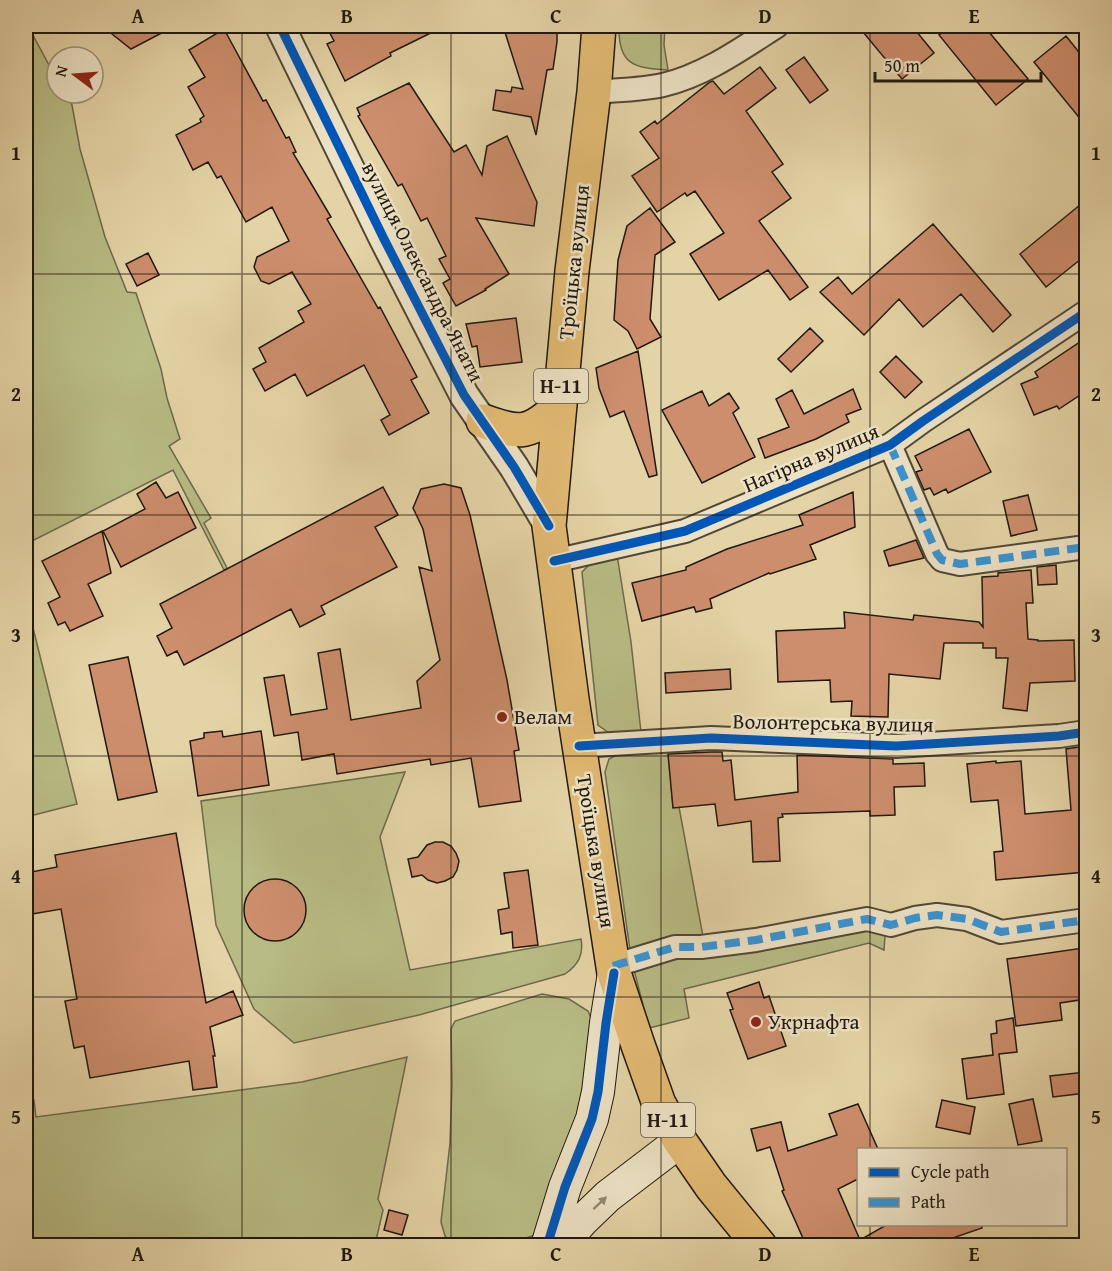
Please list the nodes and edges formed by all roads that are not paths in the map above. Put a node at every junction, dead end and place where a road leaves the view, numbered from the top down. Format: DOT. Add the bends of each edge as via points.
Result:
graph roads {
  1 [pos="280,26"];
  2 [pos="599,26"];
  3 [pos="777,26"];
  4 [pos="594,92"];
  5 [pos="1086,312"];
  6 [pos="560,406"];
  7 [pos="483,421"];
  8 [pos="890,445"];
  9 [pos="549,526"];
  10 [pos="1086,547"];
  11 [pos="554,561"];
  12 [pos="1086,732"];
  13 [pos="579,747"];
  14 [pos="1086,920"];
  15 [pos="614,970"];
  16 [pos="680,1141"];
  17 [pos="547,1245"];
  18 [pos="560,1245"];
  19 [pos="760,1245"];
  1 -- 7 [label="street, вулиця Олександра Янати" via="464,395"];
  2 -- 4 [label="main road, Троїцька вулиця / Н-11"];
  3 -- 4 [label="street" via="697,73 663,85"];
  4 -- 6 [label="main road, Троїцька вулиця / Н-11"];
  5 -- 8 [label="street, Нагірна вулиця"];
  6 -- 7 [label="main road" via="541,424 518,431"];
  6 -- 9 [label="main road, Троїцька вулиця / Н-11"];
  7 -- 9 [label="street, вулиця Олександра Янати"];
  8 -- 10 [label="street" via="942,560 960,564"];
  8 -- 11 [label="street, Нагірна вулиця" via="685,531"];
  9 -- 11 [label="main road, Троїцька вулиця / Н-11"];
  11 -- 13 [label="main road, Троїцька вулиця / Н-11"];
  12 -- 13 [label="street, Волонтерська вулиця" via="896,746 711,738"];
  13 -- 15 [label="main road, Троїцька вулиця / Н-11"];
  14 -- 15 [label="street" via="1001,932 967,919 937,915 891,925 867,919 756,940 675,947"];
  15 -- 16 [label="main road, Троїцька вулиця / Н-11" via="659,1104"];
  15 -- 17 [label="main road" via="592,1119"];
  18 -- 16 [label="main road, one-way" via="608,1196"];
  16 -- 19 [label="main road, Троїцька вулиця / Н-11"];
}
